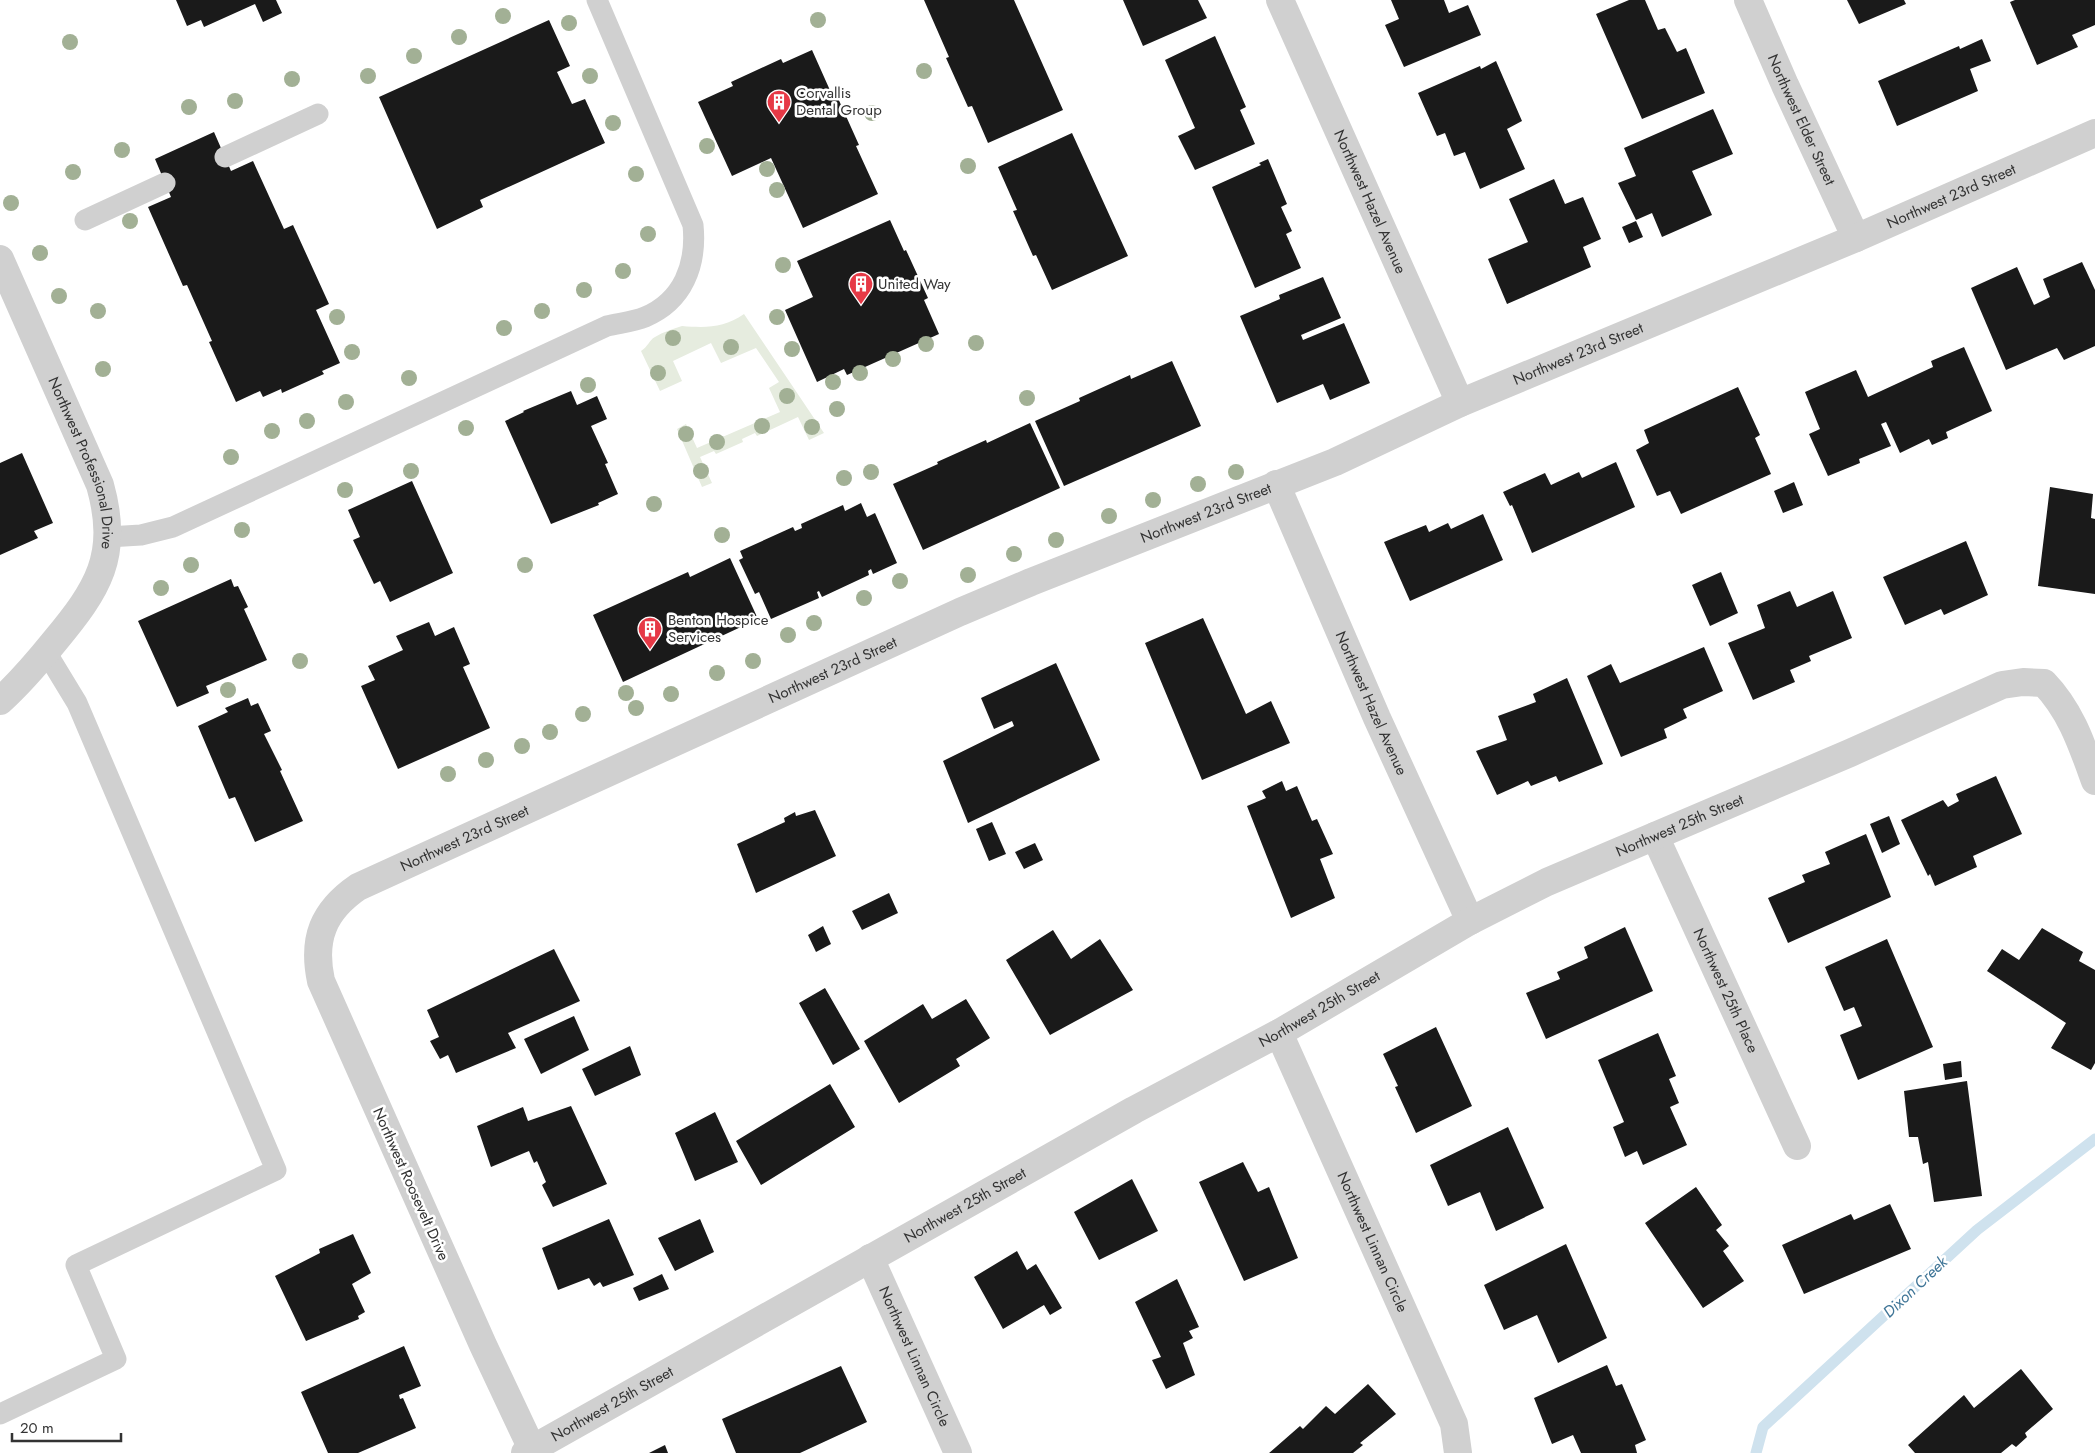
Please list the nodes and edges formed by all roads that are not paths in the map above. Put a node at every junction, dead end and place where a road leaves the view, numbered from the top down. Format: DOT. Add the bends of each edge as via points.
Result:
graph roads {
  1 [pos="597,0"];
  2 [pos="1280,0"];
  3 [pos="1748,0"];
  4 [pos="318,114"];
  5 [pos="2095,133"];
  6 [pos="225,157"];
  7 [pos="165,183"];
  8 [pos="85,220"];
  9 [pos="1856,238"];
  10 [pos="0,259"];
  11 [pos="1460,403"];
  12 [pos="1276,484"];
  13 [pos="108,537"];
  14 [pos="46,652"];
  15 [pos="0,702"];
  16 [pos="2095,781"];
  17 [pos="1655,836"];
  18 [pos="329,914"];
  19 [pos="1470,921"];
  20 [pos="1280,1033"];
  21 [pos="1797,1146"];
  22 [pos="870,1258"];
  23 [pos="0,1414"];
  24 [pos="528,1451"];
  25 [pos="958,1453"];
  26 [pos="1458,1453"];
  1 -- 13 [label="lane" via="693,225 695,246 688,276 677,293 662,308 644,318 607,326 173,527 141,535"];
  2 -- 11 [label="street, Northwest Hazel Avenue"];
  3 -- 9 [label="street, Northwest Elder Street"];
  4 -- 6 [label="lane"];
  5 -- 9 [label="street, Northwest 23rd Street"];
  7 -- 8 [label="lane"];
  9 -- 11 [label="street, Northwest 23rd Street"];
  10 -- 13 [label="street, Northwest Professional Drive" via="100,485 107,510"];
  11 -- 12 [label="street, Northwest 23rd Street" via="1335,462"];
  12 -- 18 [label="street, Northwest 23rd Street" via="942,620 358,887 342,898"];
  12 -- 19 [label="street, Northwest Hazel Avenue" via="1377,718"];
  13 -- 14 [label="street, Northwest Professional Drive" via="104,565 95,586"];
  14 -- 15 [label="street, Northwest Professional Drive"];
  14 -- 23 [label="lane" via="77,703 276,1170 76,1265 116,1359"];
  16 -- 17 [label="street, Northwest 25th Street" via="2059,698 2044,684 2023,682 2002,685"];
  17 -- 19 [label="street, Northwest 25th Street" via="1547,882"];
  17 -- 21 [label="street, Northwest 25th Place"];
  18 -- 24 [label="street, Northwest Roosevelt Drive" via="318,941 321,981"];
  19 -- 20 [label="street, Northwest 25th Street"];
  20 -- 22 [label="street, Northwest 25th Street" via="1134,1110"];
  20 -- 26 [label="street, Northwest Linnan Circle" via="1454,1424"];
  22 -- 24 [label="street, Northwest 25th Street"];
  22 -- 25 [label="street, Northwest Linnan Circle"];
}
